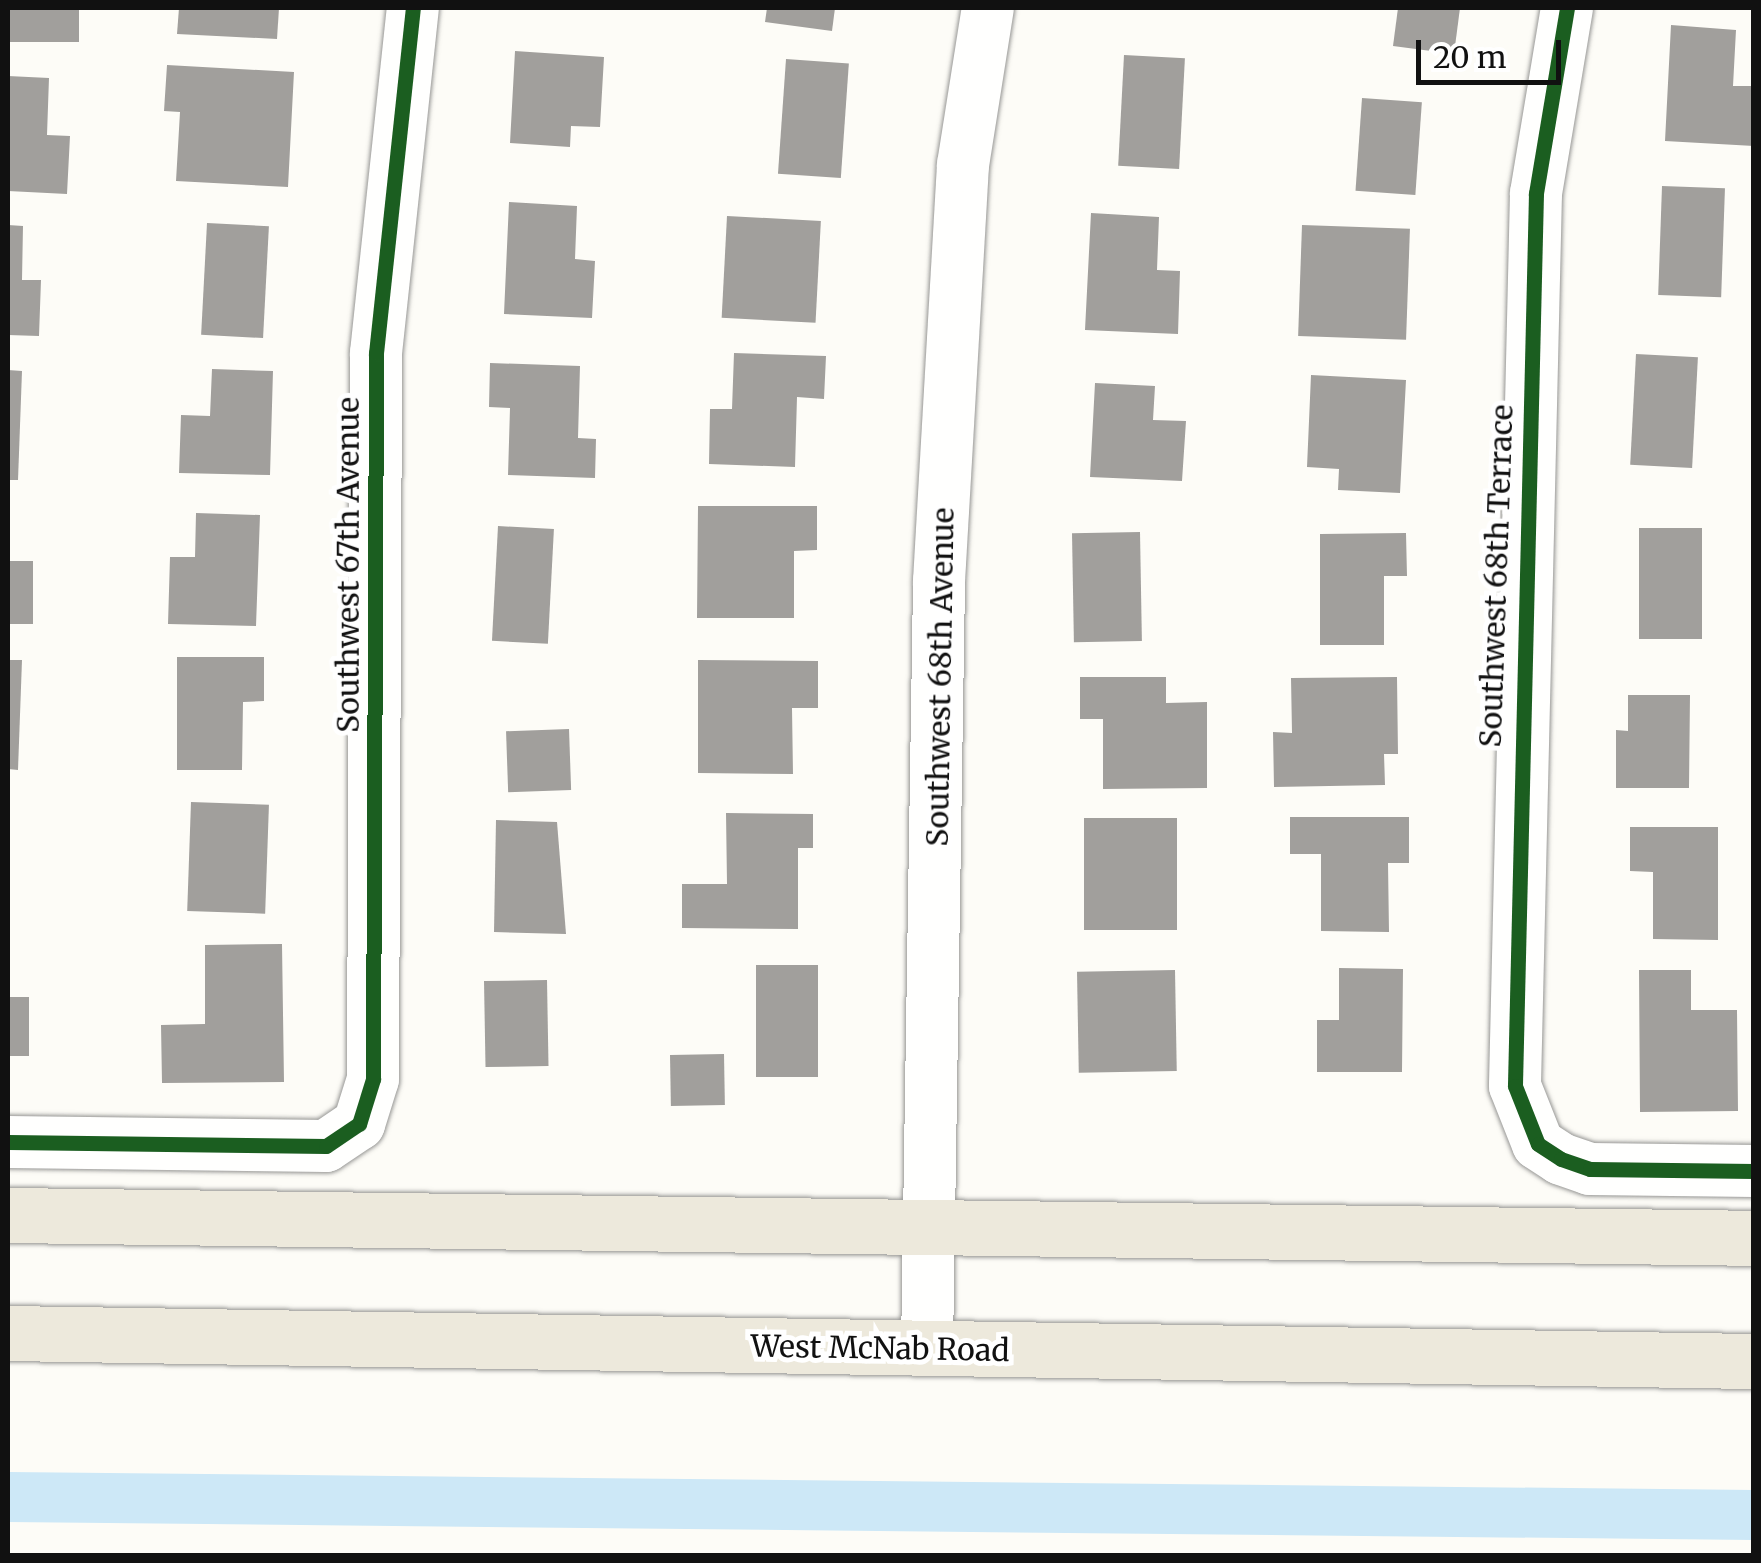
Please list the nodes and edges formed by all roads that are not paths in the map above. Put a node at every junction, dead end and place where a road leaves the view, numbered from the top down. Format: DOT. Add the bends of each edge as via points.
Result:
graph roads {
  1 [pos="414,8"];
  2 [pos="988,8"];
  3 [pos="1568,8"];
  4 [pos="8,1142"];
  5 [pos="1754,1171"];
  6 [pos="8,1215"];
  7 [pos="933,1230"];
  8 [pos="1754,1238"];
  9 [pos="8,1333"];
  10 [pos="928,1348"];
  11 [pos="1754,1361"];
  1 -- 4 [label="street, Southwest 67th Avenue" via="376,352 373,1079 359,1124 326,1146"];
  2 -- 7 [label="street, Southwest 68th Avenue" via="963,165 939,581"];
  3 -- 5 [label="street, Southwest 68th Terrace" via="1536,193 1520,618 1515,1086 1538,1144 1590,1169"];
  6 -- 7 [label="main road"];
  7 -- 8 [label="main road"];
  7 -- 10 [label="street, Southwest 68th Avenue"];
  9 -- 10 [label="main road, West McNab Road"];
  10 -- 11 [label="main road, West McNab Road"];
}
